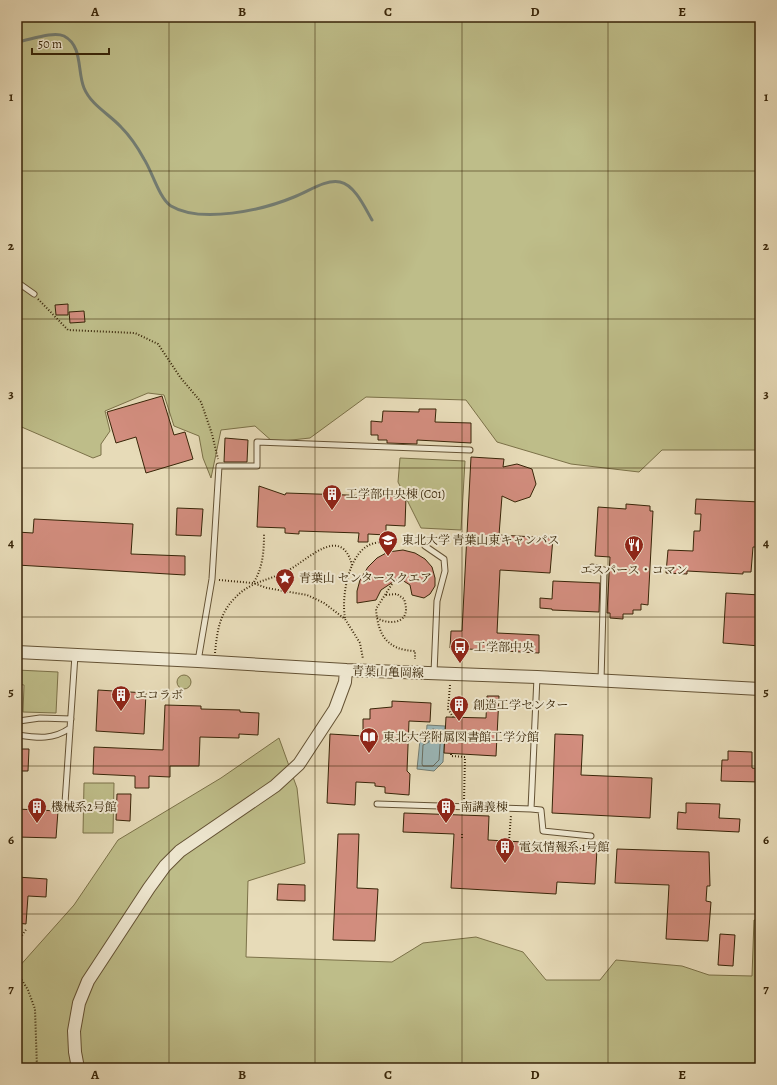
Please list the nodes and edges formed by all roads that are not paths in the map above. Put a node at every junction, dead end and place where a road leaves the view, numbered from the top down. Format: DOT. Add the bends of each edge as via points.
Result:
graph roads {
  1 [pos="17,282"];
  2 [pos="34,294"];
  3 [pos="470,450"];
  4 [pos="425,546"];
  5 [pos="592,567"];
  6 [pos="17,652"];
  7 [pos="75,655"];
  8 [pos="198,661"];
  9 [pos="346,670"];
  10 [pos="434,673"];
  11 [pos="537,677"];
  12 [pos="601,681"];
  13 [pos="760,689"];
  14 [pos="71,719"];
  15 [pos="70,728"];
  16 [pos="65,804"];
  17 [pos="377,804"];
  18 [pos="531,810"];
  19 [pos="591,836"];
  20 [pos="78,1068"];
  1 -- 2 [label="lane"];
  3 -- 8 [label="lane" via="257,442 257,466 219,466 212,579"];
  4 -- 10 [label="lane" via="444,559 445,571 437,601"];
  5 -- 12 [label="lane" via="604,570"];
  6 -- 7 [label="street, 青葉山亀岡線"];
  7 -- 8 [label="street, 青葉山亀岡線"];
  7 -- 14 [label="lane"];
  8 -- 9 [label="street, 青葉山亀岡線"];
  9 -- 10 [label="street, 青葉山亀岡線"];
  9 -- 20 [label="street" via="345,682 335,709 299,764 275,786 180,851 149,888 88,980 79,1003 74,1031"];
  10 -- 11 [label="street, 青葉山亀岡線"];
  11 -- 12 [label="street, 青葉山亀岡線"];
  11 -- 18 [label="lane"];
  12 -- 13 [label="street, 青葉山亀岡線"];
  14 -- 15 [label="lane"];
  14 -- 15 [label="lane" via="40,718 19,721 18,735 37,738 60,735"];
  15 -- 16 [label="lane"];
  17 -- 18 [label="lane"];
  18 -- 19 [label="lane" via="541,810 543,831"];
}
